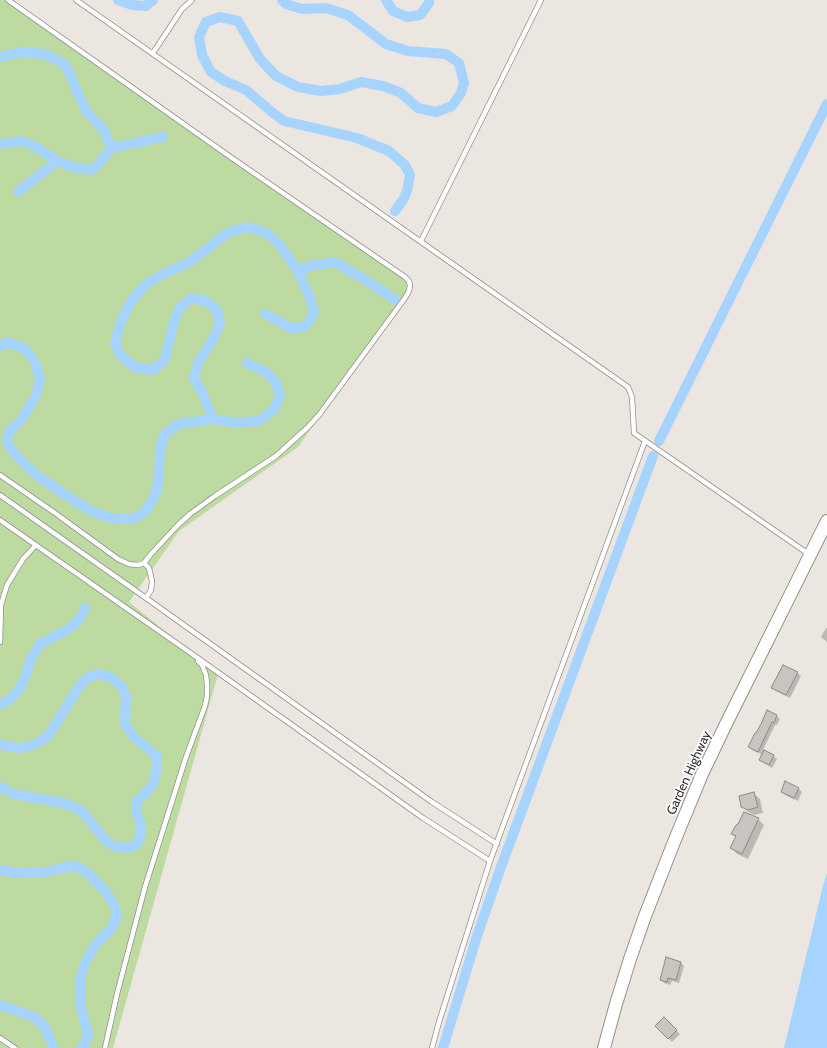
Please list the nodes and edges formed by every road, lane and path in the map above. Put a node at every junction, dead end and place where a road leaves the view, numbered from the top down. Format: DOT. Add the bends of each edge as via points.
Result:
graph roads {
  1 [pos="8,0"];
  2 [pos="76,0"];
  3 [pos="192,0"];
  4 [pos="541,0"];
  5 [pos="153,53"];
  6 [pos="421,241"];
  7 [pos="646,441"];
  8 [pos="0,475"];
  9 [pos="0,495"];
  10 [pos="0,520"];
  11 [pos="827,521"];
  12 [pos="36,545"];
  13 [pos="810,555"];
  14 [pos="144,563"];
  15 [pos="146,598"];
  16 [pos="0,642"];
  17 [pos="185,649"];
  18 [pos="497,844"];
  19 [pos="490,861"];
  20 [pos="0,1038"];
  21 [pos="15,1048"];
  22 [pos="105,1048"];
  23 [pos="432,1048"];
  24 [pos="604,1048"];
  1 -- 14 [label="lane" via="409,281 409,291 308,427 276,456 190,514"];
  2 -- 5 [label="lane"];
  3 -- 5 [label="lane" via="182,9"];
  4 -- 6 [label="lane"];
  5 -- 6 [label="lane"];
  6 -- 7 [label="lane" via="628,387 632,397 634,433"];
  7 -- 13 [label="lane"];
  7 -- 18 [label="lane"];
  8 -- 14 [label="lane" via="118,559 129,564"];
  9 -- 15 [label="lane"];
  10 -- 12 [label="lane"];
  11 -- 13 [label="main road, Garden Highway"];
  12 -- 16 [label="lane" via="23,559 7,585 1,605"];
  12 -- 17 [label="lane"];
  13 -- 24 [label="main road, Garden Highway" via="702,774 645,916"];
  14 -- 15 [label="lane" via="149,568 152,581 151,590"];
  15 -- 18 [label="lane" via="432,802"];
  17 -- 19 [label="lane" via="423,818"];
  17 -- 22 [label="lane" via="202,665 206,675 207,696 145,887"];
  18 -- 19 [label="lane"];
  19 -- 23 [label="lane"];
  20 -- 21 [label="lane"];
}
